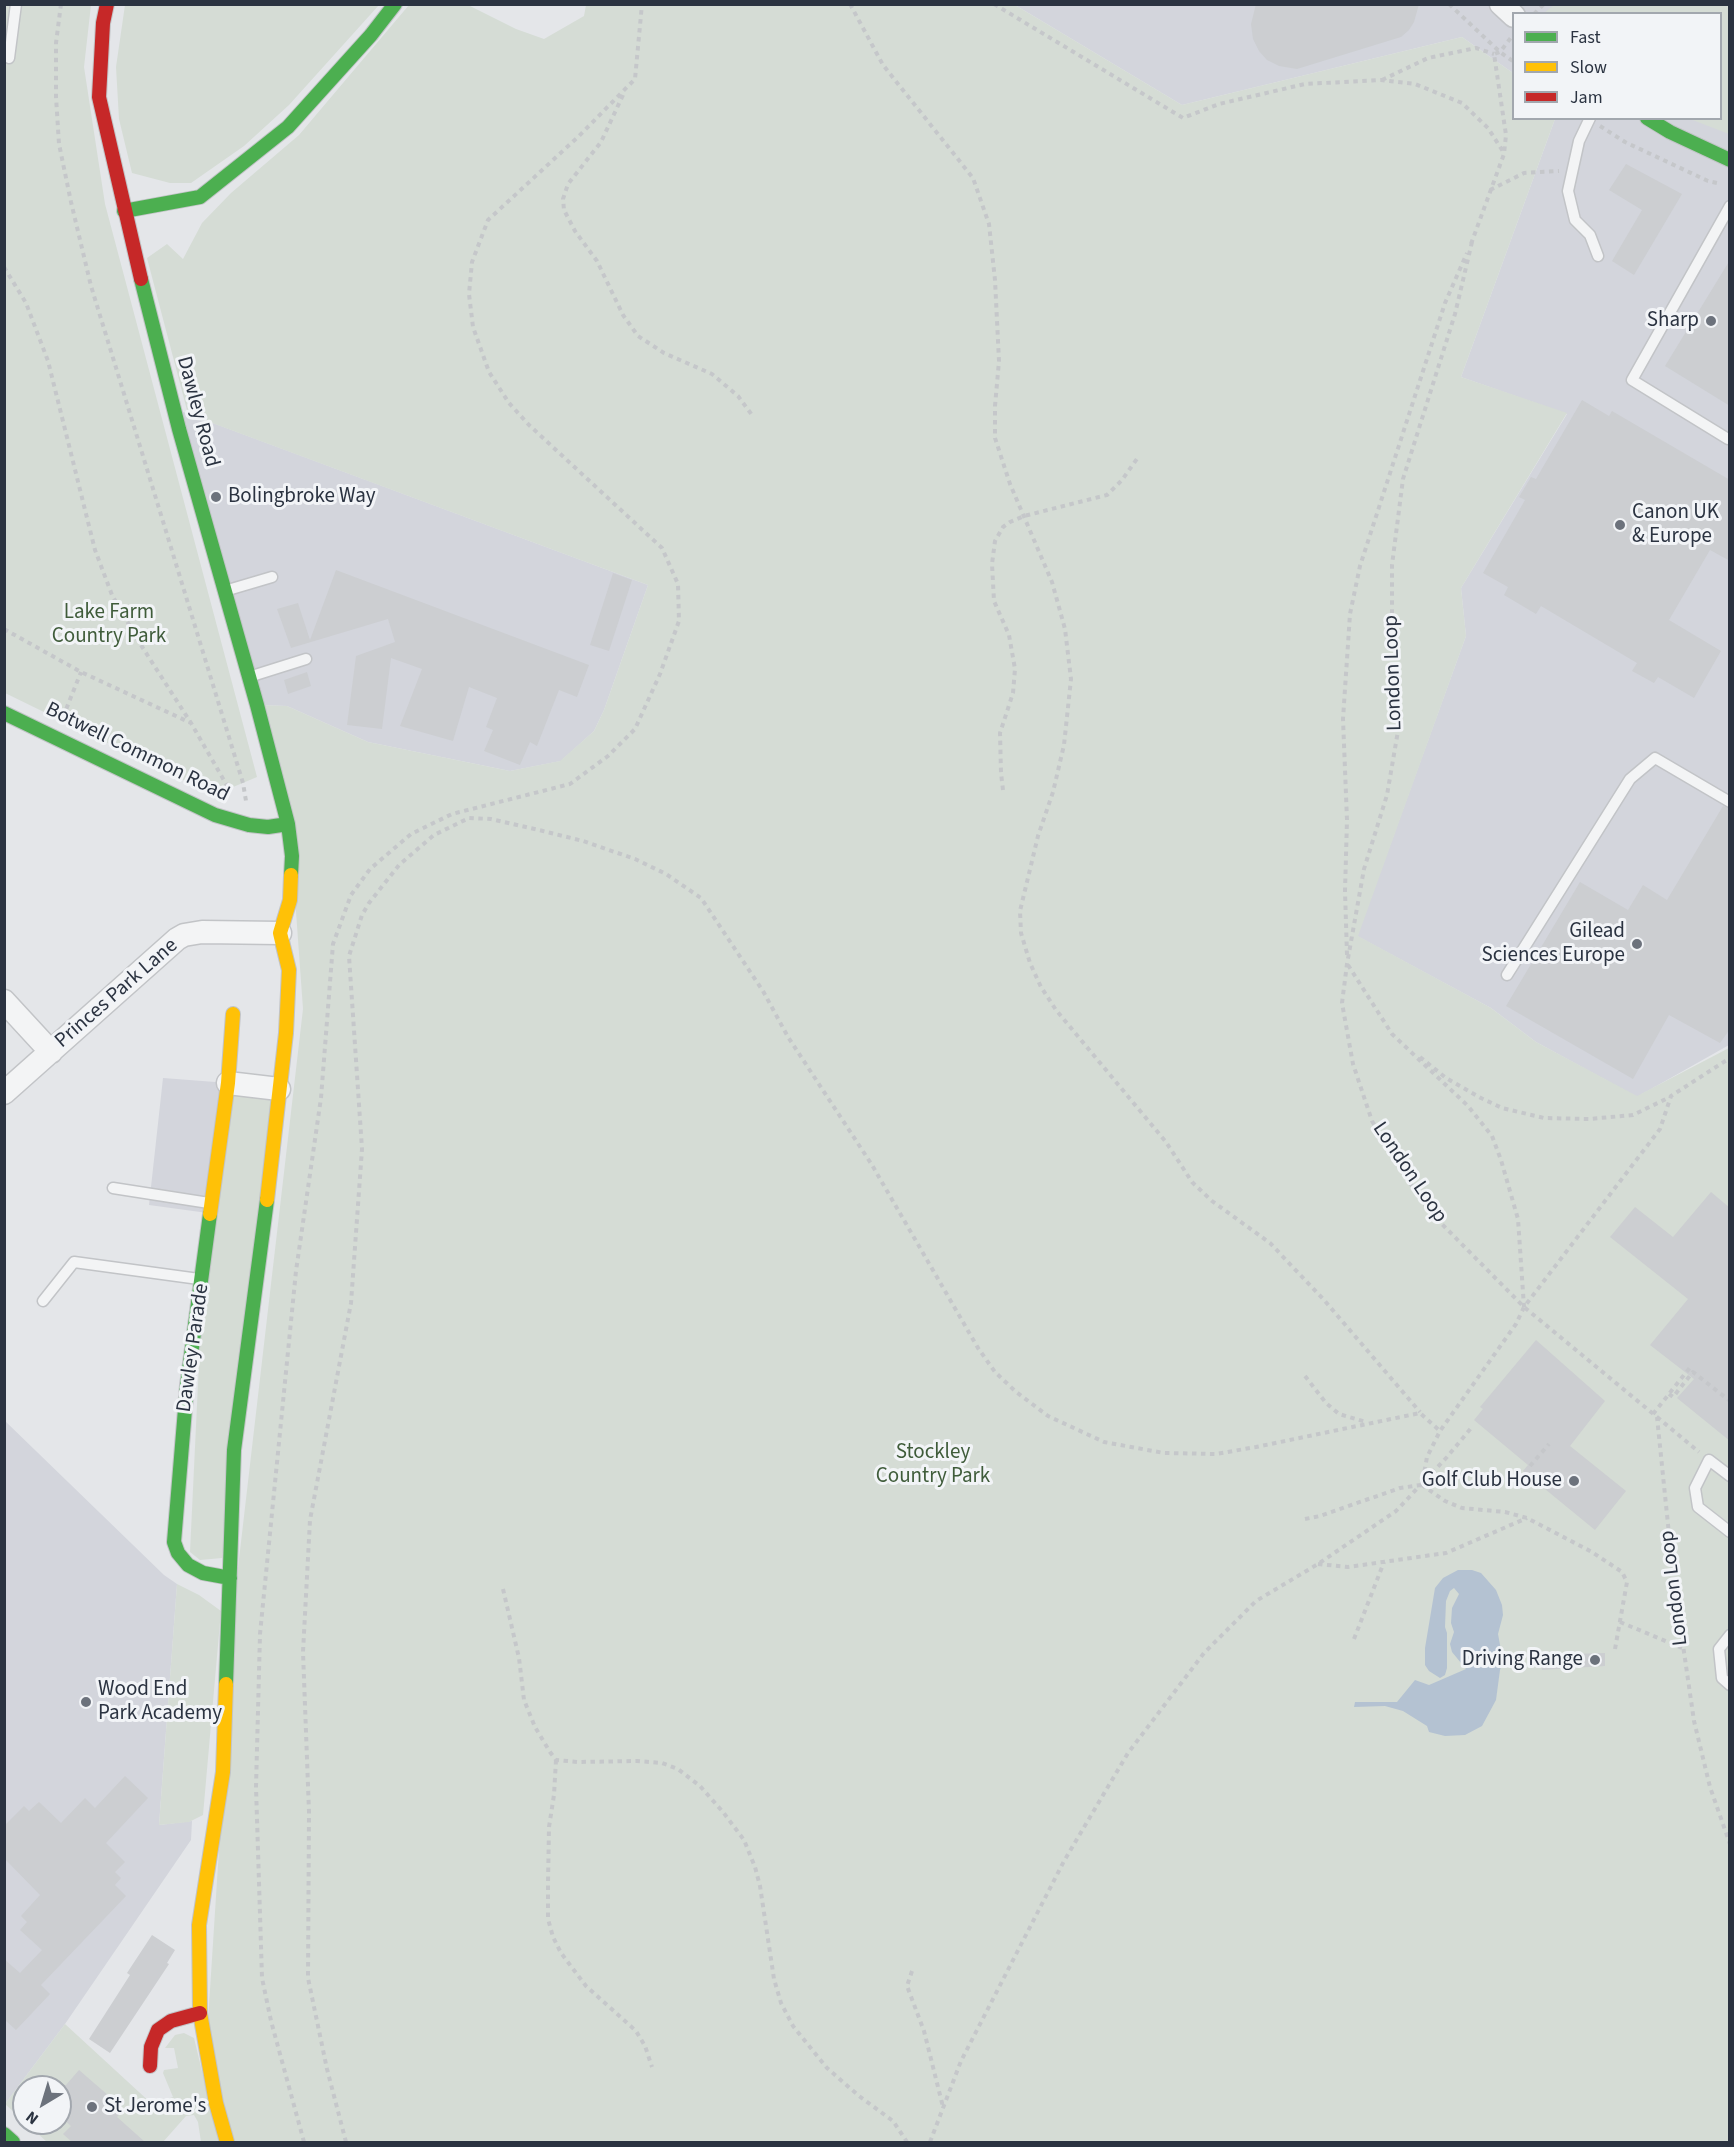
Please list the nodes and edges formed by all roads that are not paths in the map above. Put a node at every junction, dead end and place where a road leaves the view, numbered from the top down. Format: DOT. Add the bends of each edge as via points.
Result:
graph roads {
  1 [pos="16,4"];
  2 [pos="107,4"];
  3 [pos="395,4"];
  4 [pos="9,58"];
  5 [pos="1589,120"];
  6 [pos="1650,120"];
  7 [pos="1730,159"];
  8 [pos="1730,206"];
  9 [pos="124,211"];
  10 [pos="1599,256"];
  11 [pos="1728,439"];
  12 [pos="272,577"];
  13 [pos="225,591"];
  14 [pos="306,658"];
  15 [pos="249,677"];
  16 [pos="4,713"];
  17 [pos="1730,802"];
  18 [pos="288,824"];
  19 [pos="280,933"];
  20 [pos="1507,975"];
  21 [pos="4,1001"];
  22 [pos="233,1014"];
  23 [pos="51,1052"];
  24 [pos="228,1083"];
  25 [pos="279,1089"];
  26 [pos="4,1093"];
  27 [pos="113,1188"];
  28 [pos="212,1203"];
  29 [pos="203,1279"];
  30 [pos="43,1301"];
  31 [pos="1730,1476"];
  32 [pos="1730,1532"];
  33 [pos="230,1578"];
  34 [pos="1730,1635"];
  35 [pos="1730,1685"];
  36 [pos="200,2013"];
  37 [pos="150,2066"];
  38 [pos="4,2134"];
  39 [pos="13,2142"];
  40 [pos="227,2142"];
  1 -- 4 [label="lane"];
  2 -- 9 [label="main road, Dawley Road" via="99,97"];
  3 -- 9 [label="main road" via="288,127 200,197"];
  5 -- 10 [label="lane" via="1579,141 1568,191 1575,220 1590,235"];
  6 -- 7 [label="main road"];
  8 -- 11 [label="lane" via="1632,380"];
  9 -- 13 [label="main road, Dawley Road"];
  12 -- 13 [label="lane"];
  13 -- 15 [label="main road, Dawley Road"];
  14 -- 15 [label="lane"];
  15 -- 18 [label="main road, Dawley Road"];
  16 -- 18 [label="main road, Botwell Common Road" via="215,815 249,825"];
  17 -- 20 [label="lane" via="1655,758 1630,779"];
  18 -- 19 [label="main road, Dawley Road" via="292,892"];
  19 -- 23 [label="street, Princes Park Lane" via="184,935"];
  19 -- 25 [label="main road" via="289,983"];
  21 -- 23 [label="street"];
  22 -- 24 [label="main road, Dawley Parade"];
  23 -- 26 [label="street, Princes Park Lane"];
  24 -- 25 [label="street"];
  24 -- 28 [label="main road, Dawley Parade"];
  25 -- 33 [label="main road" via="237,1412"];
  27 -- 28 [label="lane"];
  28 -- 29 [label="main road, Dawley Parade"];
  29 -- 30 [label="lane" via="74,1262"];
  29 -- 33 [label="main road, Dawley Parade" via="188,1385 174,1542 188,1565"];
  31 -- 32 [label="lane" via="1709,1460 1695,1488 1698,1507"];
  33 -- 36 [label="main road" via="223,1772 199,1925"];
  34 -- 35 [label="lane" via="1719,1649 1722,1678"];
  36 -- 37 [label="main road" via="171,2021 158,2030 151,2047"];
  36 -- 40 [label="main road"];
  38 -- 39 [label="main road"];
}
